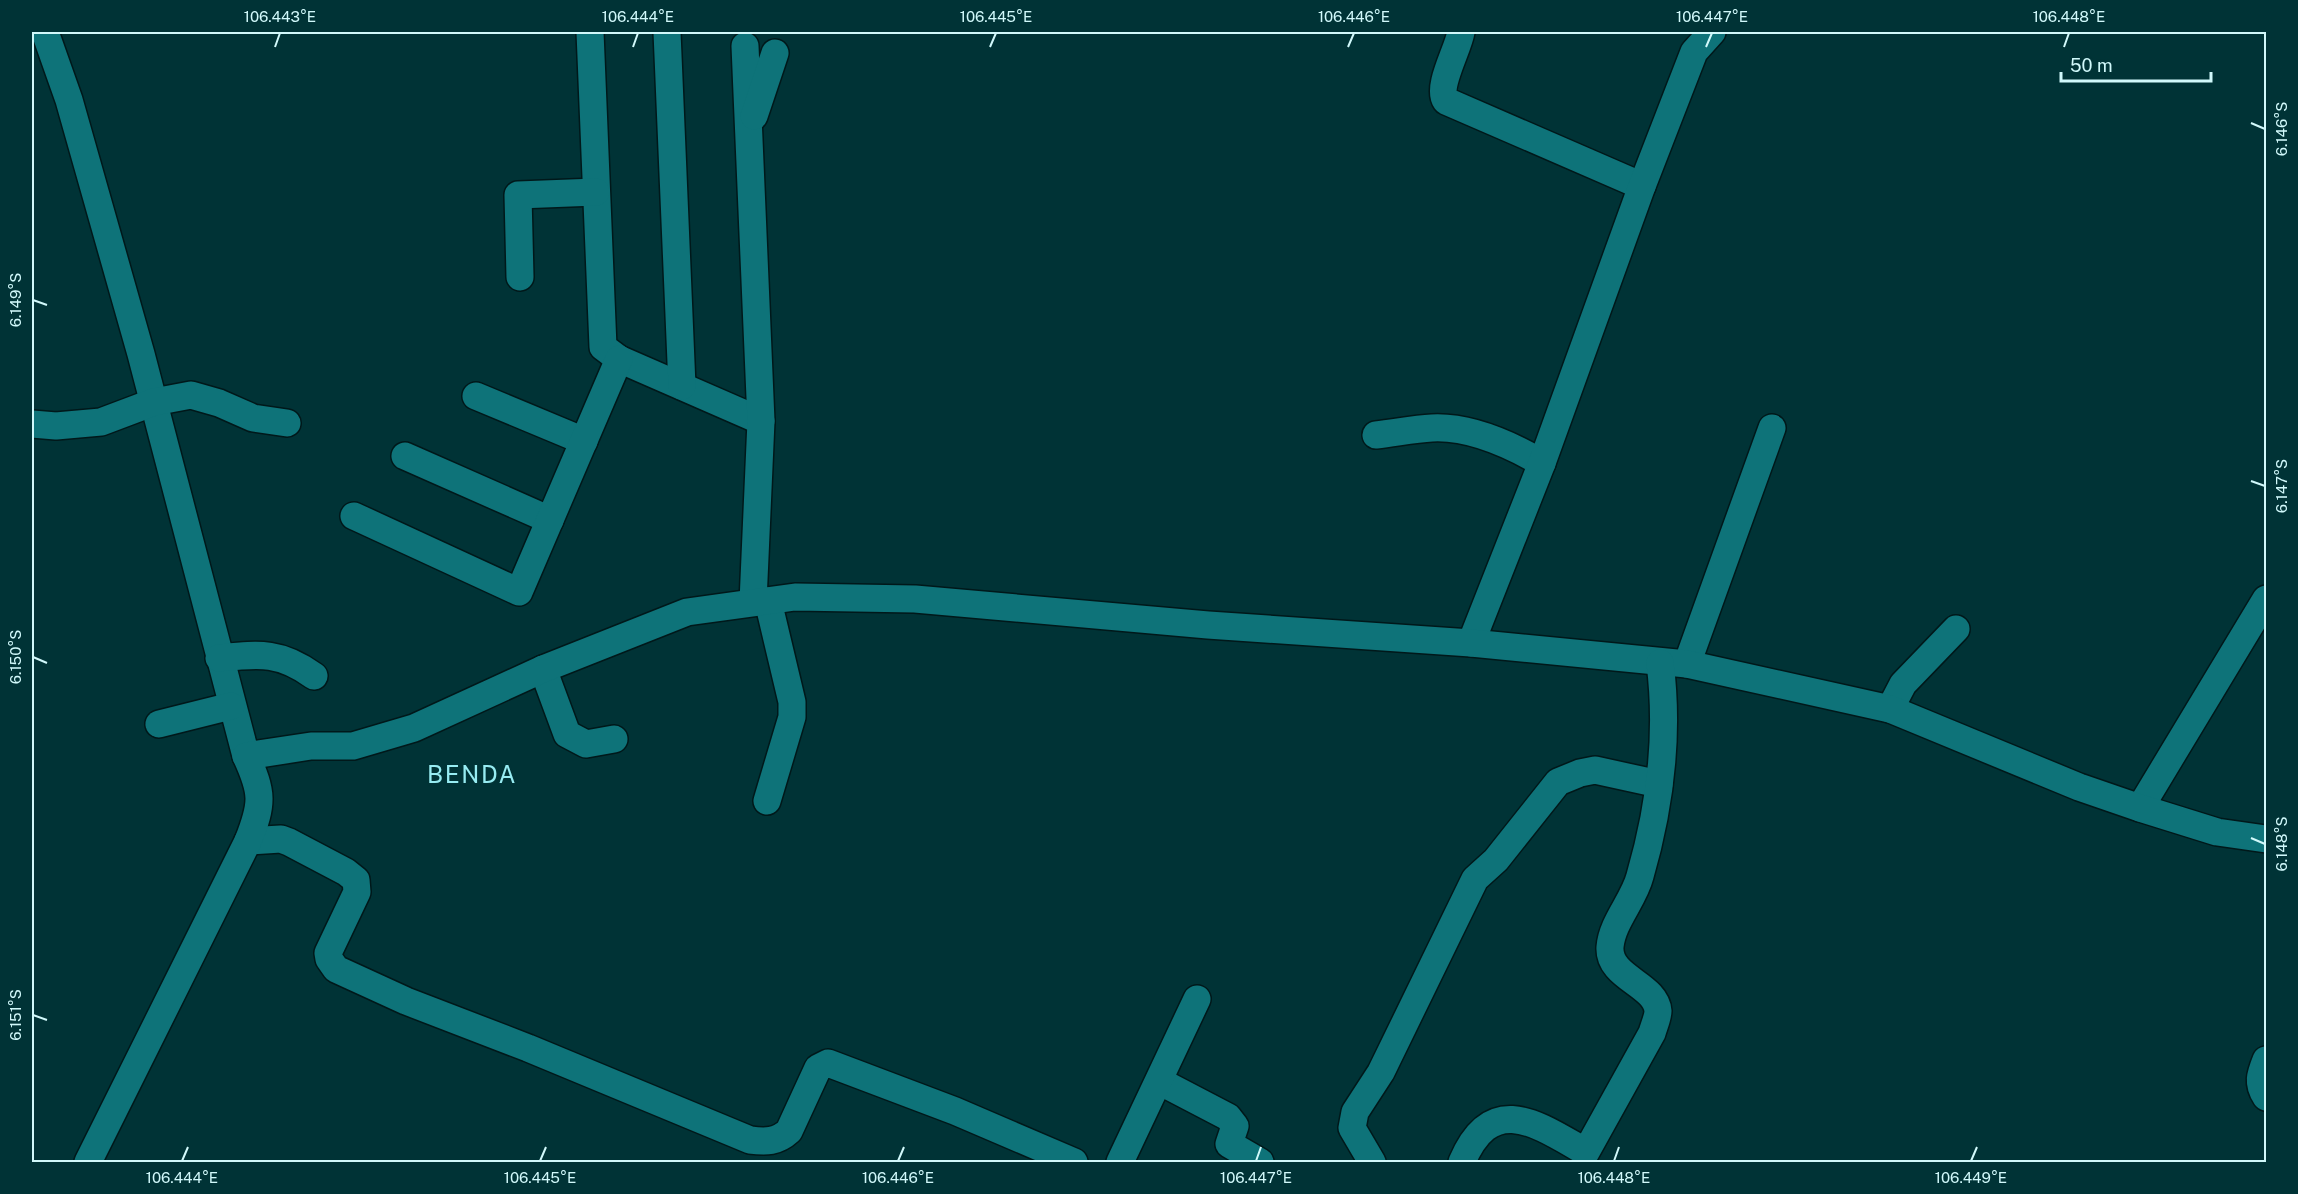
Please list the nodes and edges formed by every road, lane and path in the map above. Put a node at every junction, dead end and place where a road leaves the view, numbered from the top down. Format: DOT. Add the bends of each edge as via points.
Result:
graph roads {
  1 [pos="45,32"];
  2 [pos="590,32"];
  3 [pos="667,32"];
  4 [pos="1461,32"];
  5 [pos="1712,32"];
  6 [pos="745,46"];
  7 [pos="775,53"];
  8 [pos="748,132"];
  9 [pos="1642,186"];
  10 [pos="596,192"];
  11 [pos="520,277"];
  12 [pos="619,359"];
  13 [pos="682,386"];
  14 [pos="476,396"];
  15 [pos="154,402"];
  16 [pos="761,421"];
  17 [pos="287,423"];
  18 [pos="32,424"];
  19 [pos="1772,428"];
  20 [pos="1376,435"];
  21 [pos="584,441"];
  22 [pos="405,456"];
  23 [pos="1542,463"];
  24 [pos="354,516"];
  25 [pos="550,520"];
  26 [pos="2266,599"];
  27 [pos="761,602"];
  28 [pos="1956,628"];
  29 [pos="1471,643"];
  30 [pos="219,658"];
  31 [pos="1660,663"];
  32 [pos="1687,664"];
  33 [pos="543,669"];
  34 [pos="314,676"];
  35 [pos="231,706"];
  36 [pos="1890,709"];
  37 [pos="159,724"];
  38 [pos="614,739"];
  39 [pos="246,756"];
  40 [pos="1659,783"];
  41 [pos="767,801"];
  42 [pos="2140,808"];
  43 [pos="2266,838"];
  44 [pos="249,841"];
  45 [pos="1197,999"];
  46 [pos="2266,1059"];
  47 [pos="1159,1081"];
  48 [pos="2266,1097"];
  49 [pos="1582,1157"];
  50 [pos="88,1162"];
  51 [pos="1074,1162"];
  52 [pos="1120,1162"];
  53 [pos="1260,1162"];
  54 [pos="1372,1162"];
  55 [pos="1462,1162"];
  1 -- 15 [label="street" via="69,100"];
  2 -- 10 [label="street"];
  3 -- 13 [label="street"];
  4 -- 9 [label="street" via="1458,50 1442,87 1446,101"];
  5 -- 9 [label="street" via="1694,52"];
  6 -- 8 [label="street"];
  7 -- 8 [label="street"];
  8 -- 16 [label="street"];
  9 -- 23 [label="street"];
  10 -- 11 [label="street" via="518,195"];
  10 -- 12 [label="street" via="601,336 603,347"];
  12 -- 13 [label="street"];
  12 -- 21 [label="street"];
  13 -- 16 [label="street"];
  14 -- 21 [label="street"];
  15 -- 17 [label="street" via="191,395 253,418"];
  15 -- 18 [label="street" via="102,422"];
  15 -- 30 [label="street"];
  16 -- 27 [label="street"];
  19 -- 32 [label="street"];
  20 -- 23 [label="street" via="1434,428 1464,431 1517,448"];
  21 -- 25 [label="street"];
  22 -- 25 [label="street"];
  23 -- 29 [label="street"];
  24 -- 25 [label="street" via="519,592"];
  26 -- 42 [label="street"];
  27 -- 29 [label="street" via="795,597 915,599"];
  27 -- 33 [label="street" via="687,612"];
  27 -- 41 [label="street" via="792,702 792,717"];
  28 -- 36 [label="street" via="1903,684"];
  29 -- 31 [label="street"];
  30 -- 34 [label="street" via="265,654 300,665"];
  30 -- 35 [label="street"];
  31 -- 32 [label="street"];
  31 -- 40 [label="street" via="1665,726"];
  32 -- 36 [label="street"];
  33 -- 38 [label="street" via="567,734 586,744"];
  33 -- 39 [label="street" via="414,728 353,746 311,746"];
  35 -- 37 [label="street"];
  35 -- 39 [label="street"];
  36 -- 42 [label="street"];
  39 -- 44 [label="street" via="258,783 260,811"];
  40 -- 49 [label="street" via="1640,878 1610,948 1622,973 1654,1000 1658,1012 1652,1033"];
  40 -- 54 [label="street" via="1595,770 1558,782 1509,844 1475,879 1381,1072 1355,1112 1352,1128"];
  42 -- 43 [label="street" via="2217,832"];
  44 -- 50 [label="street"];
  44 -- 51 [label="street" via="281,839 356,880 357,892 328,953 336,969 750,1140 772,1141 789,1131 818,1068 828,1063"];
  45 -- 47 [label="street"];
  46 -- 48 [label="street" via="2260,1075 2260,1087"];
  47 -- 52 [label="street"];
  47 -- 53 [label="street" via="1228,1117 1235,1126 1229,1144"];
  49 -- 55 [label="street" via="1534,1122 1504,1119 1487,1127 1469,1144"];
}
